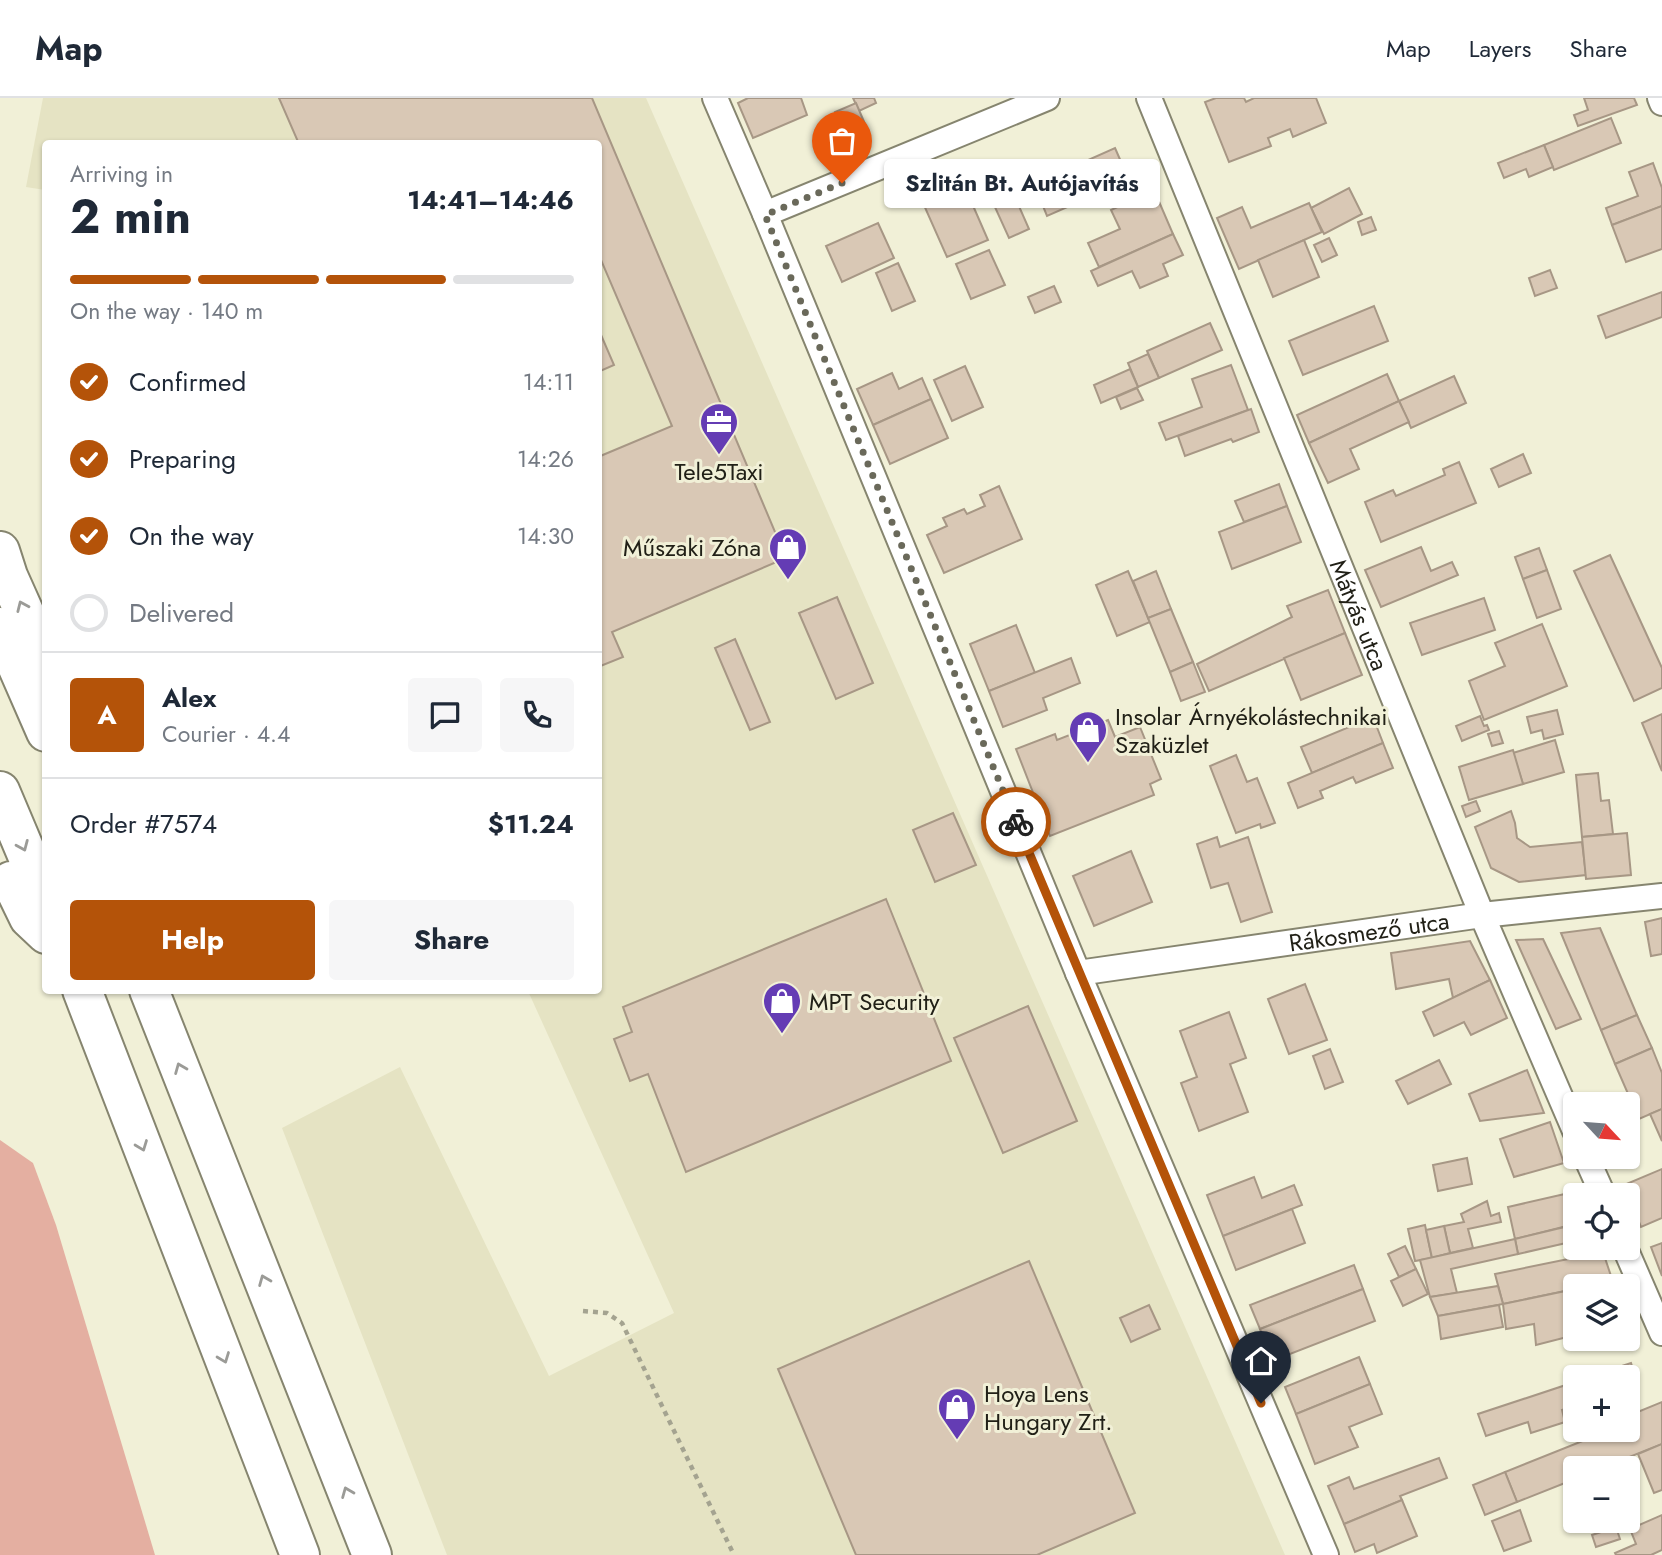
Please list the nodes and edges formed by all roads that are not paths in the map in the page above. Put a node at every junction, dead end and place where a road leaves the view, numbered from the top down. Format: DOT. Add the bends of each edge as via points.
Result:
graph roads {
  1 [pos="715,98"];
  2 [pos="1047,98"];
  3 [pos="1149,98"];
  4 [pos="1660,98"];
  5 [pos="1662,103"];
  6 [pos="765,215"];
  7 [pos="0,551"];
  8 [pos="0,627"];
  9 [pos="42,652"];
  10 [pos="42,723"];
  11 [pos="0,791"];
  12 [pos="0,857"];
  13 [pos="42,891"];
  14 [pos="1662,896"];
  15 [pos="1482,915"];
  16 [pos="42,930"];
  17 [pos="1078,973"];
  18 [pos="84,994"];
  19 [pos="151,994"];
  20 [pos="1563,1103"];
  21 [pos="1630,1260"];
  22 [pos="1662,1333"];
  23 [pos="300,1555"];
  24 [pos="372,1555"];
  25 [pos="1326,1555"];
  1 -- 6 [label="street"];
  2 -- 6 [label="street"];
  3 -- 15 [label="street, Mátyás utca"];
  4 -- 5 [label="street"];
  6 -- 17 [label="street"];
  9 -- 7 [label="highway, one-way"];
  8 -- 10 [label="highway"];
  11 -- 13 [label="highway, one-way"];
  12 -- 16 [label="highway" via="29,918"];
  14 -- 15 [label="street, Rákosmező utca"];
  15 -- 17 [label="street, Rákosmező utca"];
  15 -- 20 [label="street, Mátyás utca"];
  17 -- 25 [label="street"];
  18 -- 23 [label="highway, one-way"];
  24 -- 19 [label="highway, one-way"];
  21 -- 22 [label="street"];
}
